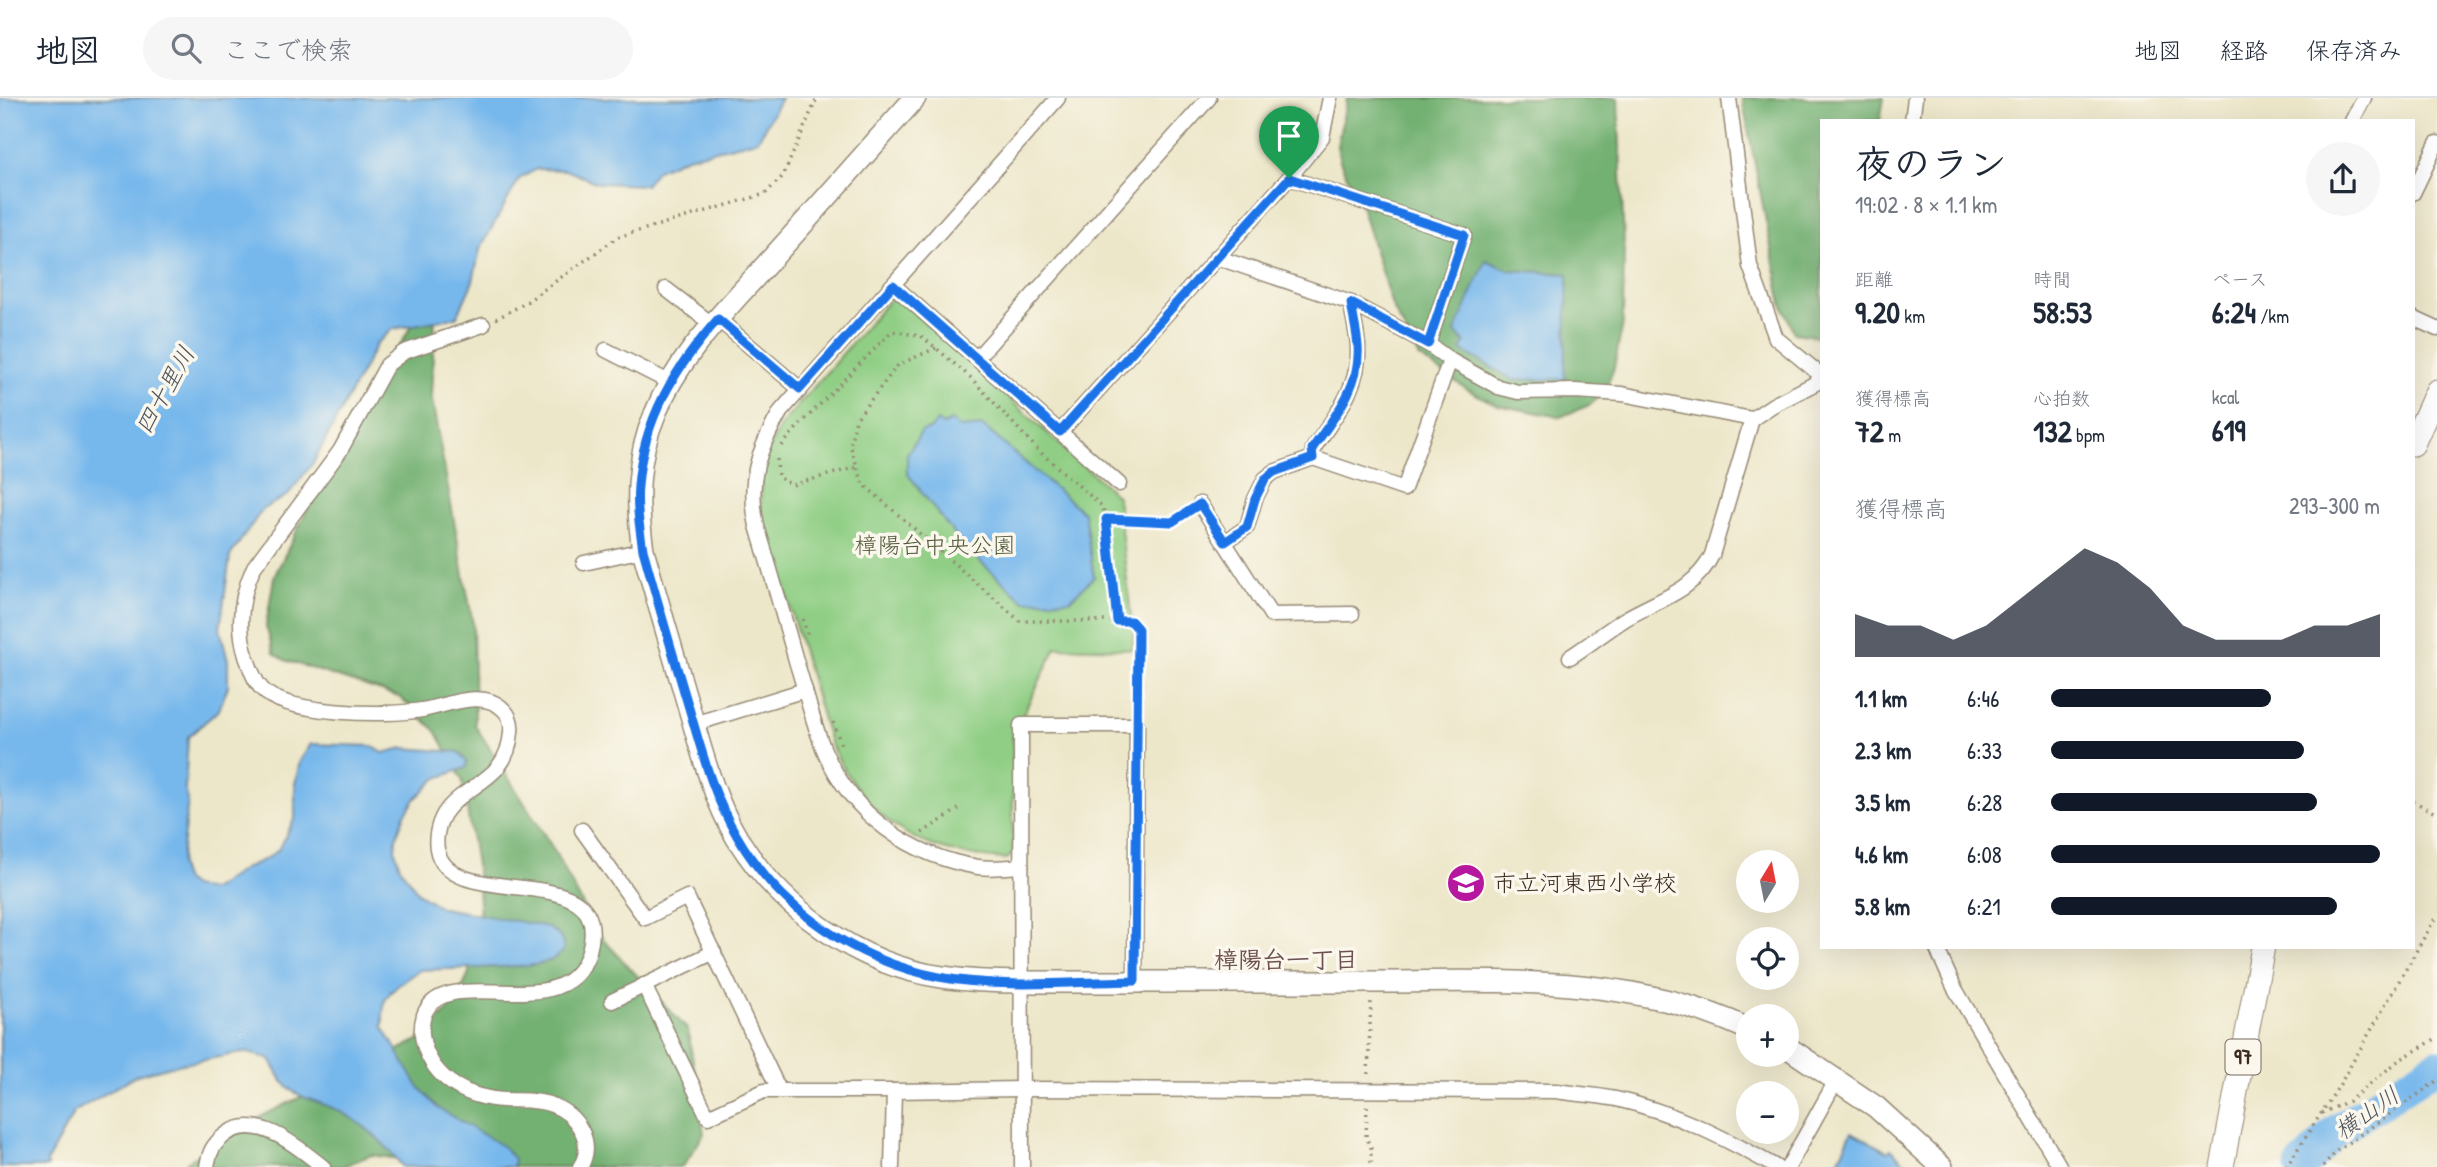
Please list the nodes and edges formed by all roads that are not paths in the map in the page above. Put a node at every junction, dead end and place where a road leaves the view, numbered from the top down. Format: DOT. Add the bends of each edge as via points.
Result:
graph roads {
  1 [pos="915,98"];
  2 [pos="1330,98"];
  3 [pos="1729,98"];
  4 [pos="1915,98"];
  5 [pos="2364,98"];
  6 [pos="1205,99"];
  7 [pos="1050,101"];
  8 [pos="1912,119"];
  9 [pos="2354,119"];
  10 [pos="2437,143"];
  11 [pos="1289,178"];
  12 [pos="2415,188"];
  13 [pos="1216,257"];
  14 [pos="893,285"];
  15 [pos="666,289"];
  16 [pos="1351,303"];
  17 [pos="2415,319"];
  18 [pos="716,322"];
  19 [pos="484,325"];
  20 [pos="2437,330"];
  21 [pos="1428,344"];
  22 [pos="607,350"];
  23 [pos="977,358"];
  24 [pos="1450,360"];
  25 [pos="1820,376"];
  26 [pos="1820,379"];
  27 [pos="669,382"];
  28 [pos="800,389"];
  29 [pos="2437,391"];
  30 [pos="1752,419"];
  31 [pos="1060,432"];
  32 [pos="2415,440"];
  33 [pos="1313,458"];
  34 [pos="1119,484"];
  35 [pos="1200,504"];
  36 [pos="1225,542"];
  37 [pos="643,550"];
  38 [pos="584,563"];
  39 [pos="1352,614"];
  40 [pos="1570,657"];
  41 [pos="805,690"];
  42 [pos="694,724"];
  43 [pos="582,830"];
  44 [pos="1021,866"];
  45 [pos="1937,949"];
  46 [pos="2263,949"];
  47 [pos="714,952"];
  48 [pos="1135,981"];
  49 [pos="1022,982"];
  50 [pos="644,985"];
  51 [pos="612,1001"];
  52 [pos="1736,1025"];
  53 [pos="1799,1055"];
  54 [pos="1838,1079"];
  55 [pos="1022,1089"];
  56 [pos="779,1090"];
  57 [pos="894,1091"];
  58 [pos="206,1167"];
  59 [pos="323,1167"];
  60 [pos="580,1167"];
  61 [pos="892,1167"];
  62 [pos="1022,1167"];
  63 [pos="1776,1167"];
  64 [pos="1788,1167"];
  65 [pos="1942,1167"];
  66 [pos="2060,1167"];
  67 [pos="2222,1167"];
  1 -- 18 [label="street"];
  2 -- 11 [label="street" via="1322,137"];
  3 -- 25 [label="street" via="1749,266 1776,338"];
  4 -- 8 [label="street"];
  5 -- 9 [label="street"];
  6 -- 23 [label="street"];
  7 -- 14 [label="street"];
  10 -- 12 [label="street"];
  11 -- 13 [label="street"];
  11 -- 21 [label="street" via="1464,235"];
  13 -- 16 [label="street"];
  13 -- 31 [label="street"];
  14 -- 23 [label="street"];
  14 -- 28 [label="street"];
  15 -- 18 [label="street"];
  16 -- 21 [label="street"];
  16 -- 33 [label="street" via="1358,349 1355,379 1348,398 1312,449"];
  17 -- 20 [label="street"];
  18 -- 27 [label="street"];
  18 -- 28 [label="street"];
  19 -- 60 [label="street" via="404,352 387,365 340,451 254,567 245,586 242,635 252,674 261,689 289,704 317,710 398,712 484,699 509,716 512,727 505,755 484,782 449,807 440,820 437,850 442,863 465,880 551,893 577,903 591,924 588,956 571,980 553,988 443,996 426,1010 421,1033 439,1074 470,1094 560,1108 585,1136 588,1147"];
  21 -- 24 [label="street"];
  22 -- 27 [label="street"];
  23 -- 31 [label="street"];
  24 -- 30 [label="street" via="1498,387 1517,392 1622,394"];
  24 -- 33 [label="street" via="1404,489"];
  26 -- 30 [label="street"];
  27 -- 37 [label="street" via="654,416 638,485"];
  28 -- 41 [label="street" via="781,411 759,453 753,508"];
  29 -- 32 [label="main road"];
  30 -- 40 [label="street" via="1705,570 1694,582 1625,619"];
  31 -- 34 [label="street"];
  33 -- 36 [label="street" via="1265,479 1247,527"];
  35 -- 36 [label="street"];
  36 -- 39 [label="street" via="1271,615"];
  37 -- 38 [label="street"];
  37 -- 42 [label="street"];
  41 -- 42 [label="street"];
  41 -- 44 [label="street" via="824,750 867,814 902,841 946,859 981,867"];
  42 -- 49 [label="street" via="717,796 737,837 792,905 864,953 901,967 940,977"];
  43 -- 47 [label="street" via="645,918 687,897"];
  44 -- 48 [label="street" via="1021,725 1137,725"];
  44 -- 49 [label="street"];
  45 -- 66 [label="street" via="1954,988"];
  46 -- 67 [label="main road, 97"];
  47 -- 50 [label="street"];
  47 -- 56 [label="street"];
  48 -- 49 [label="street"];
  48 -- 52 [label="street" via="1531,982 1615,989 1675,1002"];
  49 -- 55 [label="street"];
  50 -- 51 [label="street"];
  50 -- 56 [label="street" via="708,1117 764,1091"];
  53 -- 54 [label="street"];
  54 -- 64 [label="street"];
  54 -- 65 [label="street"];
  55 -- 57 [label="street"];
  55 -- 62 [label="street"];
  55 -- 63 [label="street" via="1556,1091 1614,1099 1683,1120"];
  56 -- 57 [label="street"];
  57 -- 61 [label="street"];
  58 -- 59 [label="street" via="216,1142 237,1128 267,1130"];
}
